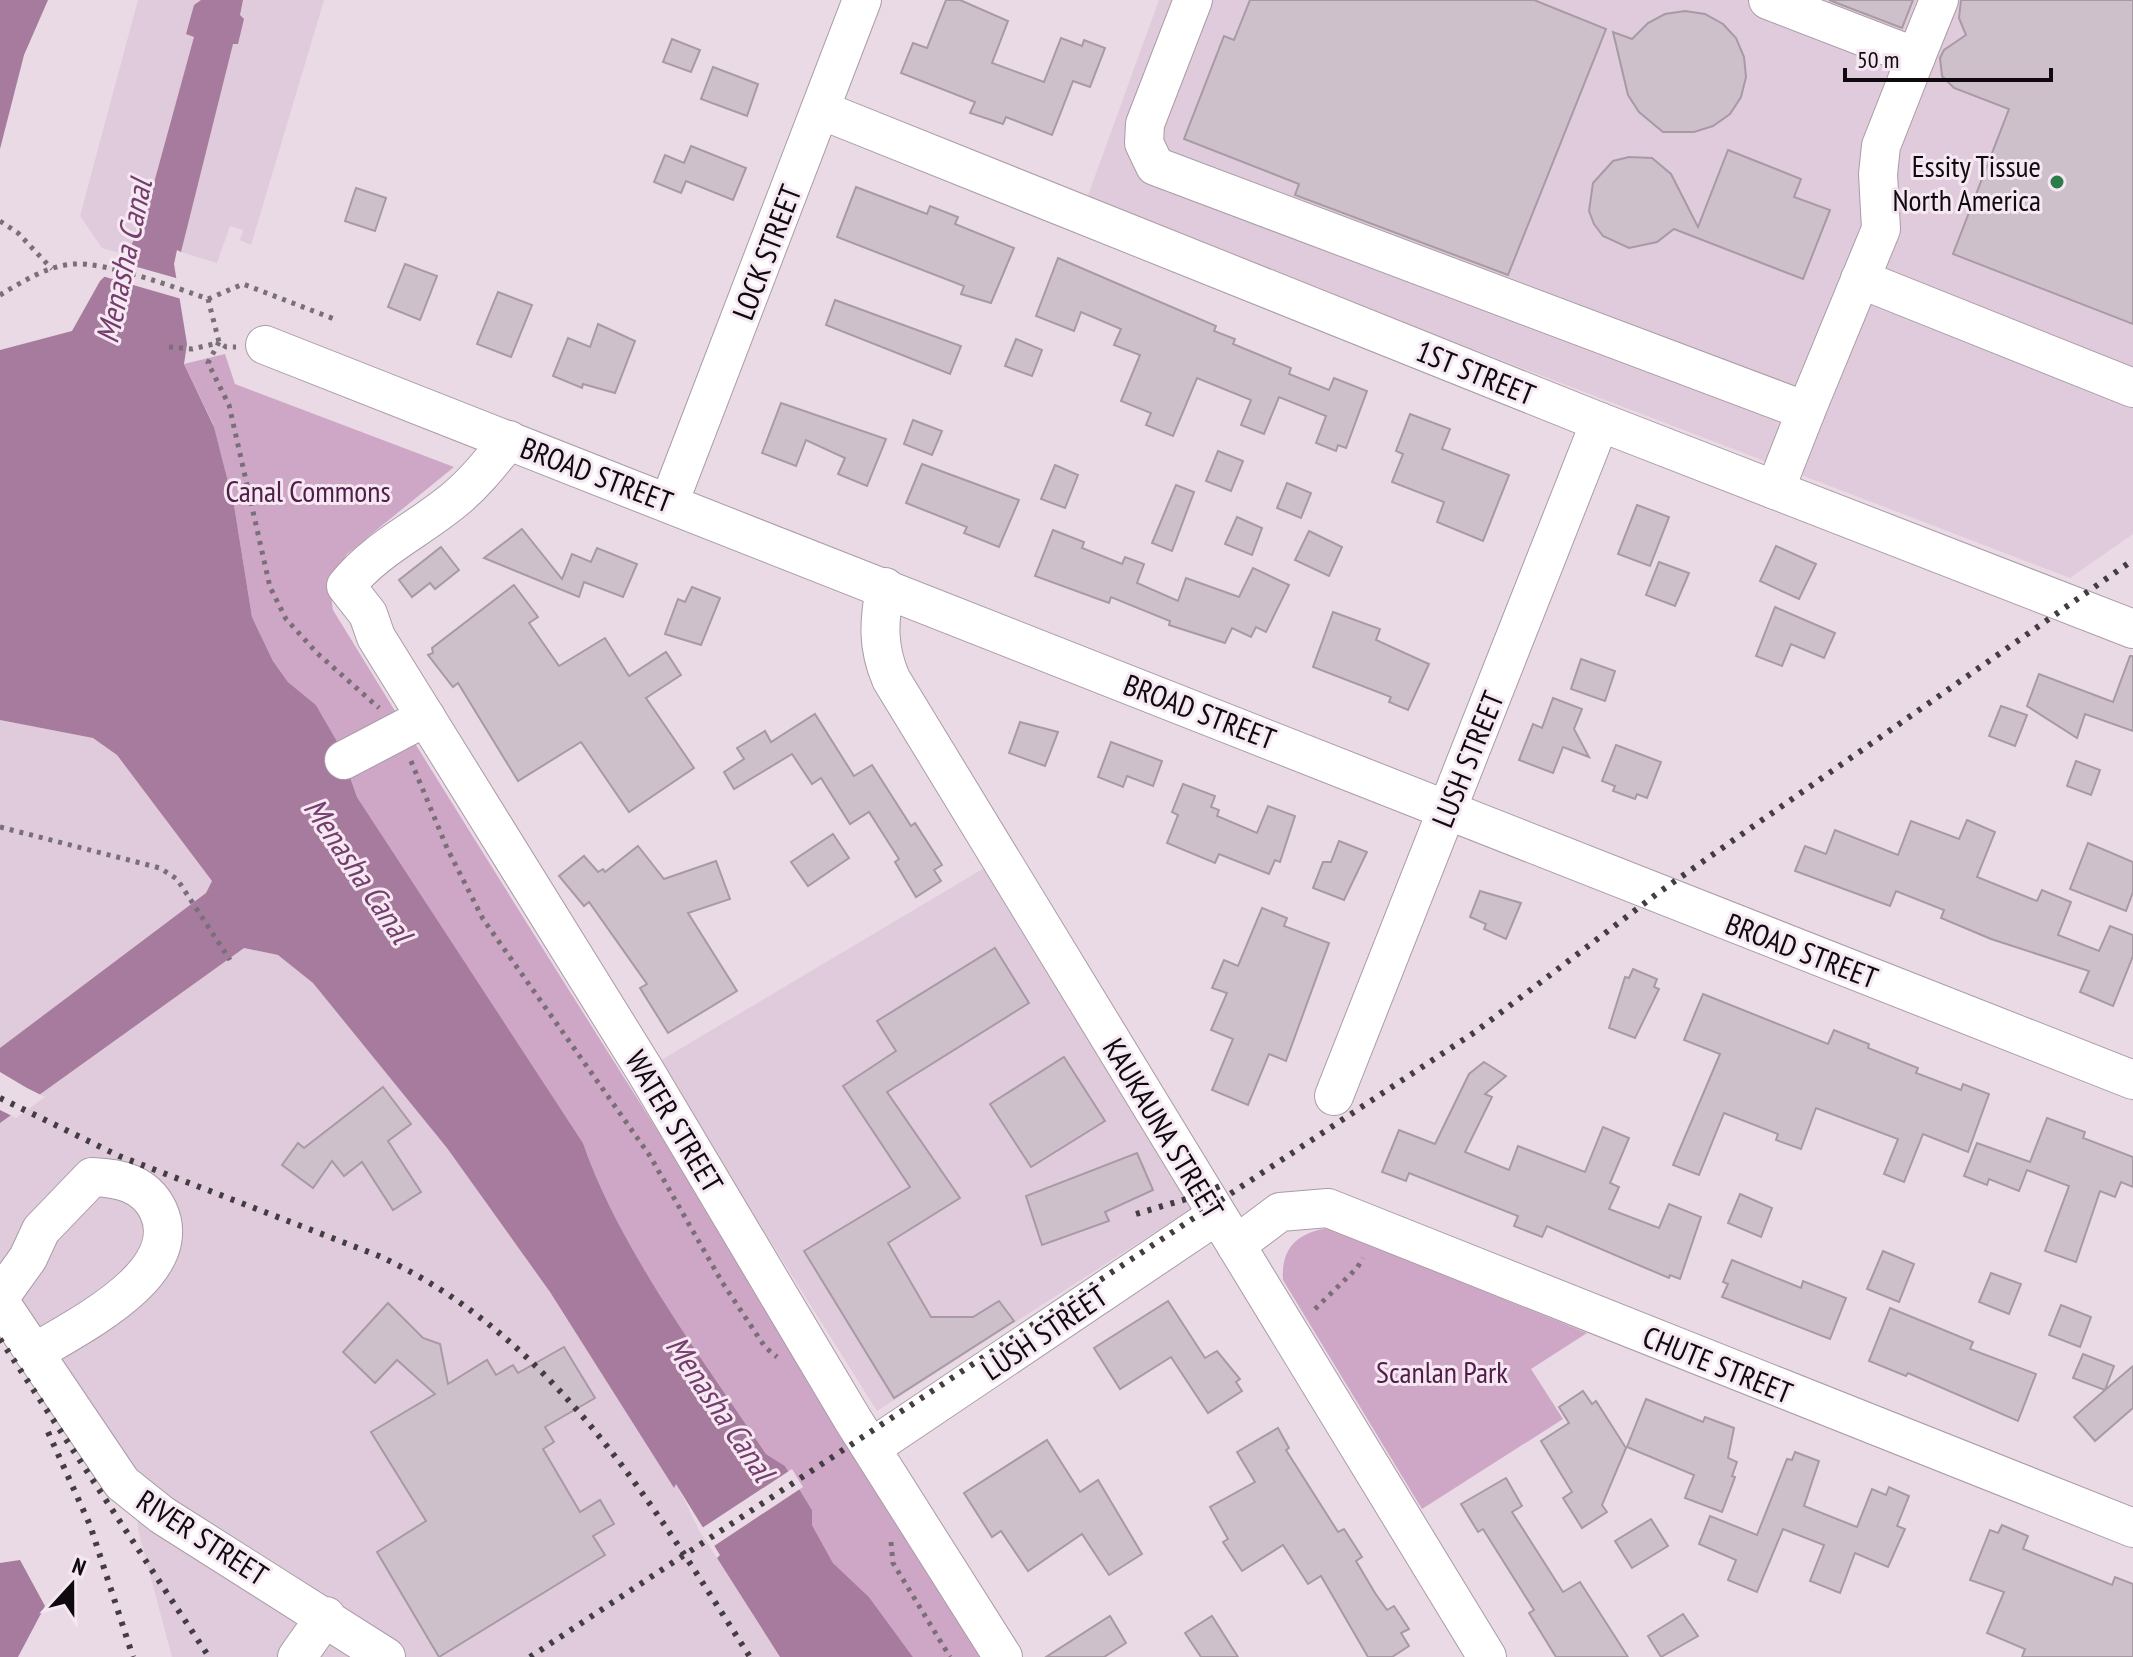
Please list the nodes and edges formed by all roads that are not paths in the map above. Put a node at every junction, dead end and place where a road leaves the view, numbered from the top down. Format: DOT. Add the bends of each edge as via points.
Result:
graph roads {
  1 [pos="862,0"];
  2 [pos="1193,0"];
  3 [pos="1768,0"];
  4 [pos="1939,0"];
  5 [pos="1916,57"];
  6 [pos="821,110"];
  7 [pos="1860,279"];
  8 [pos="265,345"];
  9 [pos="2133,388"];
  10 [pos="1806,411"];
  11 [pos="1600,422"];
  12 [pos="509,440"];
  13 [pos="1775,490"];
  14 [pos="669,503"];
  15 [pos="885,587"];
  16 [pos="2133,629"];
  17 [pos="412,725"];
  18 [pos="344,760"];
  19 [pos="1447,808"];
  20 [pos="2133,1080"];
  21 [pos="1334,1096"];
  22 [pos="1302,1209"];
  23 [pos="1226,1230"];
  24 [pos="0,1300"];
  25 [pos="34,1353"];
  26 [pos="871,1448"];
  27 [pos="2133,1528"];
  28 [pos="326,1616"];
  29 [pos="297,1657"];
  30 [pos="386,1657"];
  31 [pos="1003,1657"];
  32 [pos="1487,1657"];
  1 -- 6 [label="street, LOCK STREET"];
  2 -- 10 [label="street" via="1145,124 1144,143 1155,166"];
  3 -- 5 [label="street"];
  4 -- 5 [label="street"];
  5 -- 7 [label="street" via="1881,146 1881,229"];
  6 -- 11 [label="street, 1ST STREET"];
  6 -- 14 [label="street, LOCK STREET"];
  7 -- 9 [label="street"];
  7 -- 10 [label="street"];
  8 -- 12 [label="street, BROAD STREET"];
  10 -- 13 [label="street"];
  11 -- 13 [label="street, 1ST STREET"];
  11 -- 19 [label="street, LUSH STREET"];
  12 -- 14 [label="street, BROAD STREET"];
  12 -- 17 [label="street, WATER STREET" via="454,500 364,564 346,586 368,614"];
  13 -- 16 [label="street, 1ST STREET"];
  14 -- 15 [label="street, BROAD STREET"];
  15 -- 19 [label="street, BROAD STREET"];
  15 -- 23 [label="street, KAUKAUNA STREET" via="878,626 880,654 891,679"];
  17 -- 18 [label="street"];
  17 -- 26 [label="street, WATER STREET" via="644,1069"];
  19 -- 20 [label="street, BROAD STREET"];
  19 -- 21 [label="street, LUSH STREET"];
  22 -- 23 [label="street, LUSH STREET"];
  22 -- 27 [label="street, CHUTE STREET" via="1328,1208"];
  23 -- 26 [label="street, LUSH STREET"];
  23 -- 32 [label="street, KAUKAUNA STREET"];
  24 -- 25 [label="street, RIVER STREET"];
  24 -- 25 [label="street" via="41,1230 92,1177 123,1178 152,1198 164,1224 164,1248 135,1286"];
  25 -- 28 [label="street, RIVER STREET" via="122,1483 162,1515"];
  26 -- 31 [label="street, WATER STREET"];
  28 -- 29 [label="street"];
  28 -- 30 [label="street, RIVER STREET"];
}
